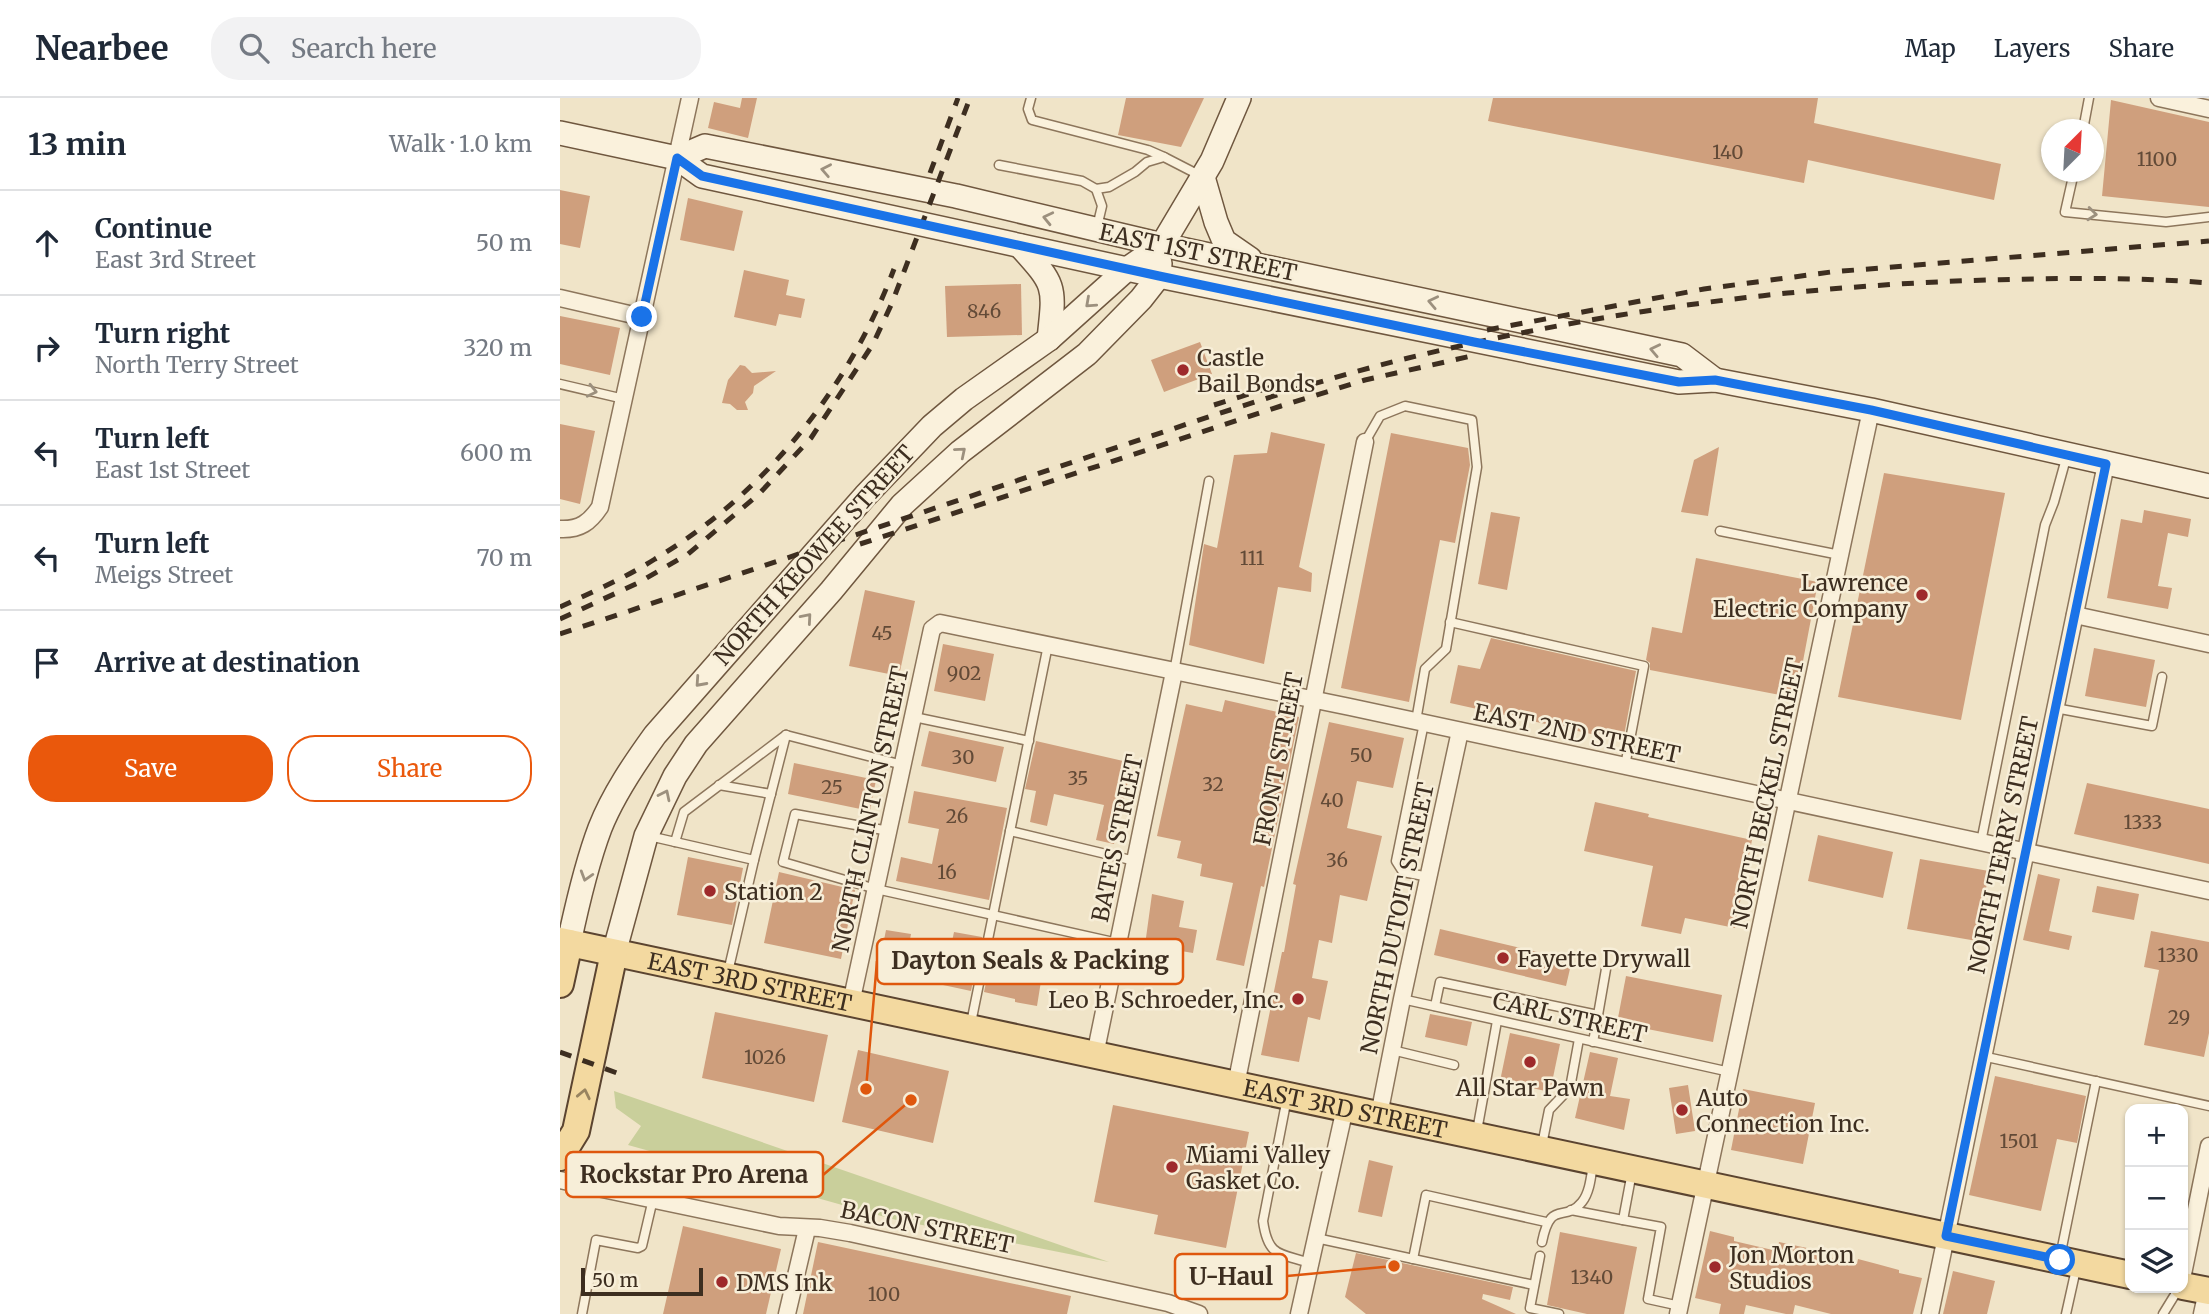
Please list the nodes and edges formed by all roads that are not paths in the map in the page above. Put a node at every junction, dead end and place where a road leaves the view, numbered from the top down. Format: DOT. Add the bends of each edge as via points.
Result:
graph roads {
  1 [pos="690,98"];
  2 [pos="1031,98"];
  3 [pos="1239,98"];
  4 [pos="2090,98"];
  5 [pos="2160,98"];
  6 [pos="2209,109"];
  7 [pos="2085,119"];
  8 [pos="560,133"];
  9 [pos="1164,157"];
  10 [pos="677,158"];
  11 [pos="999,165"];
  12 [pos="1203,177"];
  13 [pos="2072,182"];
  14 [pos="1096,189"];
  15 [pos="2209,217"];
  16 [pos="1097,230"];
  17 [pos="1162,245"];
  18 [pos="1020,246"];
  19 [pos="1262,266"];
  20 [pos="1127,269"];
  21 [pos="1159,276"];
  22 [pos="560,298"];
  23 [pos="642,317"];
  24 [pos="1049,338"];
  25 [pos="1715,380"];
  26 [pos="560,384"];
  27 [pos="624,399"];
  28 [pos="1871,410"];
  29 [pos="1365,442"];
  30 [pos="2067,455"];
  31 [pos="2106,464"];
  32 [pos="1209,481"];
  33 [pos="2209,486"];
  34 [pos="560,529"];
  35 [pos="1720,531"];
  36 [pos="1840,555"];
  37 [pos="2075,615"];
  38 [pos="1450,622"];
  39 [pos="935,625"];
  40 [pos="2209,645"];
  41 [pos="1048,646"];
  42 [pos="1174,672"];
  43 [pos="2162,677"];
  44 [pos="1313,700"];
  45 [pos="2055,708"];
  46 [pos="914,717"];
  47 [pos="1420,722"];
  48 [pos="1460,731"];
  49 [pos="786,735"];
  50 [pos="1029,741"];
  51 [pos="903,765"];
  52 [pos="1625,766"];
  53 [pos="719,785"];
  54 [pos="771,794"];
  55 [pos="1789,802"];
  56 [pos="889,831"];
  57 [pos="1010,831"];
  58 [pos="646,835"];
  59 [pos="676,842"];
  60 [pos="1981,842"];
  61 [pos="2025,852"];
  62 [pos="754,860"];
  63 [pos="1135,861"];
  64 [pos="1429,877"];
  65 [pos="876,889"];
  66 [pos="2209,891"];
  67 [pos="993,914"];
  68 [pos="565,942"];
  69 [pos="1118,943"];
  70 [pos="614,953"];
  71 [pos="1606,968"];
  72 [pos="727,977"];
  73 [pos="560,984"];
  74 [pos="1402,999"];
  75 [pos="852,1003"];
  76 [pos="1435,1006"];
  77 [pos="1598,1015"];
  78 [pos="1497,1021"];
  79 [pos="970,1028"];
  80 [pos="1579,1039"];
  81 [pos="1593,1042"];
  82 [pos="1392,1050"];
  83 [pos="1095,1055"];
  84 [pos="1982,1056"];
  85 [pos="1454,1065"];
  86 [pos="1731,1073"];
  87 [pos="2096,1081"];
  88 [pos="1236,1084"];
  89 [pos="1288,1096"];
  90 [pos="2181,1100"];
  91 [pos="2180,1104"];
  92 [pos="2209,1106"];
  93 [pos="1345,1108"];
  94 [pos="1379,1115"];
  95 [pos="1476,1136"];
  96 [pos="2209,1146"];
  97 [pos="1541,1149"];
  98 [pos="560,1157"];
  99 [pos="1594,1161"];
  100 [pos="2207,1168"];
  101 [pos="1633,1169"];
  102 [pos="560,1180"];
  103 [pos="1705,1184"];
  104 [pos="653,1199"];
  105 [pos="1571,1210"];
  106 [pos="1623,1220"];
  107 [pos="1546,1222"];
  108 [pos="807,1229"];
  109 [pos="1946,1236"];
  110 [pos="1316,1238"];
  111 [pos="1542,1242"];
  112 [pos="2188,1252"];
  113 [pos="1539,1256"];
  114 [pos="1413,1259"];
  115 [pos="2069,1261"];
  116 [pos="1310,1263"];
  117 [pos="2125,1274"];
  118 [pos="1534,1285"];
  119 [pos="2196,1294"];
  120 [pos="1679,1310"];
  121 [pos="582,1314"];
  122 [pos="787,1314"];
  123 [pos="1199,1314"];
  124 [pos="1299,1314"];
  125 [pos="1559,1314"];
  126 [pos="1930,1314"];
  127 [pos="2066,1314"];
  128 [pos="2163,1314"];
  1 -- 10 [label="street"];
  2 -- 9 [label="lane" via="1032,120"];
  3 -- 12 [label="main road, NORTH KEOWEE STREET"];
  4 -- 7 [label="lane"];
  5 -- 6 [label="street"];
  8 -- 10 [label="main road, EAST 1ST STREET"];
  9 -- 12 [label="lane"];
  9 -- 14 [label="lane" via="1147,162 1109,187"];
  16 -- 10 [label="main road, EAST 1ST STREET, one-way" via="956,196 705,146"];
  10 -- 18 [label="main road, EAST 1ST STREET" via="702,176"];
  10 -- 23 [label="street"];
  11 -- 14 [label="lane" via="1082,181"];
  12 -- 17 [label="main road, NORTH KEOWEE STREET"];
  12 -- 19 [label="main road" via="1224,241"];
  13 -- 15 [label="lane, one-way" via="2065,212 2166,222"];
  14 -- 16 [label="lane" via="1102,206"];
  16 -- 17 [label="main road, EAST 1ST STREET"];
  17 -- 19 [label="main road, EAST 1ST STREET"];
  17 -- 20 [label="main road, NORTH KEOWEE STREET"];
  17 -- 21 [label="main road, NORTH KEOWEE STREET"];
  18 -- 20 [label="main road, EAST 1ST STREET"];
  18 -- 24 [label="main road" via="1049,280 1054,304"];
  25 -- 19 [label="main road, EAST 1ST STREET, one-way" via="1682,355"];
  20 -- 21 [label="main road, EAST 1ST STREET"];
  20 -- 24 [label="main road, NORTH KEOWEE STREET, one-way"];
  21 -- 25 [label="main road, EAST 1ST STREET" via="1679,382"];
  58 -- 21 [label="main road, NORTH KEOWEE STREET, one-way" via="695,744 902,505 970,444 1087,354"];
  22 -- 23 [label="street"];
  23 -- 27 [label="street"];
  24 -- 68 [label="main road, NORTH KEOWEE STREET, one-way" via="964,399 895,463 655,735 600,828"];
  25 -- 28 [label="main road, EAST 1ST STREET"];
  26 -- 27 [label="lane, one-way"];
  27 -- 34 [label="street" via="600,507 579,527"];
  28 -- 30 [label="main road, EAST 1ST STREET"];
  28 -- 36 [label="street, NORTH BECKEL STREET"];
  29 -- 38 [label="lane" via="1380,416 1405,406 1472,420 1477,467"];
  29 -- 44 [label="street, FRONT STREET"];
  30 -- 31 [label="main road, EAST 1ST STREET"];
  30 -- 60 [label="lane" via="2045,526"];
  31 -- 33 [label="main road, EAST 1ST STREET"];
  31 -- 37 [label="street, NORTH TERRY STREET"];
  32 -- 42 [label="lane"];
  35 -- 36 [label="lane"];
  36 -- 55 [label="street, NORTH BECKEL STREET"];
  37 -- 40 [label="street"];
  37 -- 45 [label="street, NORTH TERRY STREET"];
  38 -- 47 [label="lane" via="1446,649 1425,669"];
  38 -- 52 [label="lane" via="1644,666"];
  39 -- 41 [label="street, EAST 2ND STREET"];
  39 -- 46 [label="street, NORTH CLINTON STREET"];
  41 -- 42 [label="street, EAST 2ND STREET"];
  41 -- 50 [label="lane"];
  42 -- 44 [label="street, EAST 2ND STREET"];
  42 -- 63 [label="street, BATES STREET"];
  43 -- 45 [label="lane" via="2152,726"];
  44 -- 47 [label="street, EAST 2ND STREET"];
  44 -- 88 [label="street, FRONT STREET"];
  45 -- 61 [label="street, NORTH TERRY STREET"];
  46 -- 50 [label="lane"];
  46 -- 51 [label="street, NORTH CLINTON STREET"];
  47 -- 48 [label="street, EAST 2ND STREET"];
  47 -- 64 [label="lane" via="1396,861 1403,872"];
  48 -- 52 [label="street, EAST 2ND STREET"];
  48 -- 64 [label="street, NORTH DUTOIT STREET"];
  49 -- 51 [label="lane"];
  49 -- 53 [label="lane"];
  49 -- 54 [label="lane"];
  50 -- 57 [label="lane"];
  51 -- 56 [label="street, NORTH CLINTON STREET"];
  52 -- 55 [label="street, EAST 2ND STREET"];
  53 -- 54 [label="lane"];
  53 -- 59 [label="lane" via="684,812"];
  54 -- 62 [label="lane"];
  55 -- 60 [label="street, EAST 2ND STREET"];
  55 -- 86 [label="street, NORTH BECKEL STREET"];
  56 -- 65 [label="street, NORTH CLINTON STREET"];
  56 -- 65 [label="lane" via="794,814 783,862"];
  57 -- 63 [label="lane"];
  57 -- 67 [label="lane"];
  58 -- 59 [label="lane"];
  58 -- 70 [label="main road, NORTH KEOWEE STREET"];
  59 -- 62 [label="lane"];
  60 -- 61 [label="street, EAST 2ND STREET"];
  61 -- 66 [label="street, EAST 2ND STREET"];
  61 -- 84 [label="street, NORTH TERRY STREET"];
  62 -- 72 [label="lane"];
  63 -- 69 [label="street, BATES STREET"];
  64 -- 74 [label="street, NORTH DUTOIT STREET"];
  65 -- 67 [label="lane"];
  65 -- 75 [label="street, NORTH CLINTON STREET"];
  67 -- 69 [label="lane"];
  67 -- 79 [label="lane"];
  68 -- 70 [label="main road, EAST 3RD STREET"];
  68 -- 73 [label="main road"];
  69 -- 83 [label="street, BATES STREET"];
  70 -- 72 [label="main road, EAST 3RD STREET"];
  98 -- 70 [label="main road, one-way" via="576,1131"];
  71 -- 77 [label="lane"];
  72 -- 75 [label="main road, EAST 3RD STREET"];
  74 -- 76 [label="lane, CARL STREET"];
  74 -- 82 [label="street, NORTH DUTOIT STREET"];
  75 -- 79 [label="main road, EAST 3RD STREET"];
  76 -- 77 [label="lane" via="1440,982"];
  76 -- 78 [label="lane, CARL STREET"];
  77 -- 81 [label="lane"];
  78 -- 80 [label="lane, CARL STREET"];
  78 -- 95 [label="lane"];
  79 -- 83 [label="main road, EAST 3RD STREET"];
  80 -- 81 [label="lane, CARL STREET"];
  80 -- 97 [label="lane" via="1570,1088 1549,1110"];
  81 -- 86 [label="lane, CARL STREET"];
  82 -- 85 [label="lane"];
  82 -- 94 [label="street, NORTH DUTOIT STREET"];
  83 -- 88 [label="main road, EAST 3RD STREET"];
  84 -- 87 [label="lane"];
  84 -- 109 [label="street, NORTH TERRY STREET"];
  86 -- 103 [label="street, NORTH BECKEL STREET"];
  87 -- 90 [label="lane"];
  87 -- 115 [label="lane"];
  88 -- 89 [label="main road, EAST 3RD STREET"];
  89 -- 93 [label="main road, EAST 3RD STREET"];
  89 -- 116 [label="lane" via="1263,1221 1266,1240 1275,1252"];
  90 -- 91 [label="lane"];
  90 -- 92 [label="lane"];
  93 -- 94 [label="main road, EAST 3RD STREET"];
  93 -- 110 [label="street"];
  94 -- 95 [label="main road, EAST 3RD STREET"];
  95 -- 97 [label="main road, EAST 3RD STREET"];
  96 -- 100 [label="street"];
  97 -- 99 [label="main road, EAST 3RD STREET"];
  99 -- 101 [label="main road, EAST 3RD STREET"];
  99 -- 105 [label="lane" via="1587,1191"];
  100 -- 112 [label="street"];
  101 -- 103 [label="main road, EAST 3RD STREET"];
  101 -- 106 [label="lane"];
  102 -- 104 [label="street, BACON STREET"];
  103 -- 109 [label="main road, EAST 3RD STREET"];
  103 -- 120 [label="street, NORTH BECKEL STREET"];
  104 -- 108 [label="street, BACON STREET"];
  104 -- 121 [label="lane" via="642,1246 596,1240"];
  105 -- 106 [label="lane"];
  105 -- 107 [label="lane"];
  106 -- 120 [label="lane" via="1661,1227 1648,1299"];
  107 -- 111 [label="lane"];
  107 -- 114 [label="lane" via="1426,1195"];
  108 -- 122 [label="street"];
  108 -- 123 [label="street, BACON STREET" via="850,1233 1019,1269"];
  109 -- 115 [label="main road, EAST 3RD STREET"];
  109 -- 126 [label="street, NORTH TERRY STREET"];
  110 -- 114 [label="lane"];
  110 -- 116 [label="street"];
  113 -- 118 [label="lane"];
  114 -- 118 [label="lane"];
  115 -- 117 [label="main road, EAST 3RD STREET"];
  115 -- 127 [label="lane"];
  116 -- 124 [label="street"];
  118 -- 125 [label="lane" via="1530,1308"];
  119 -- 128 [label="lane"];
}
